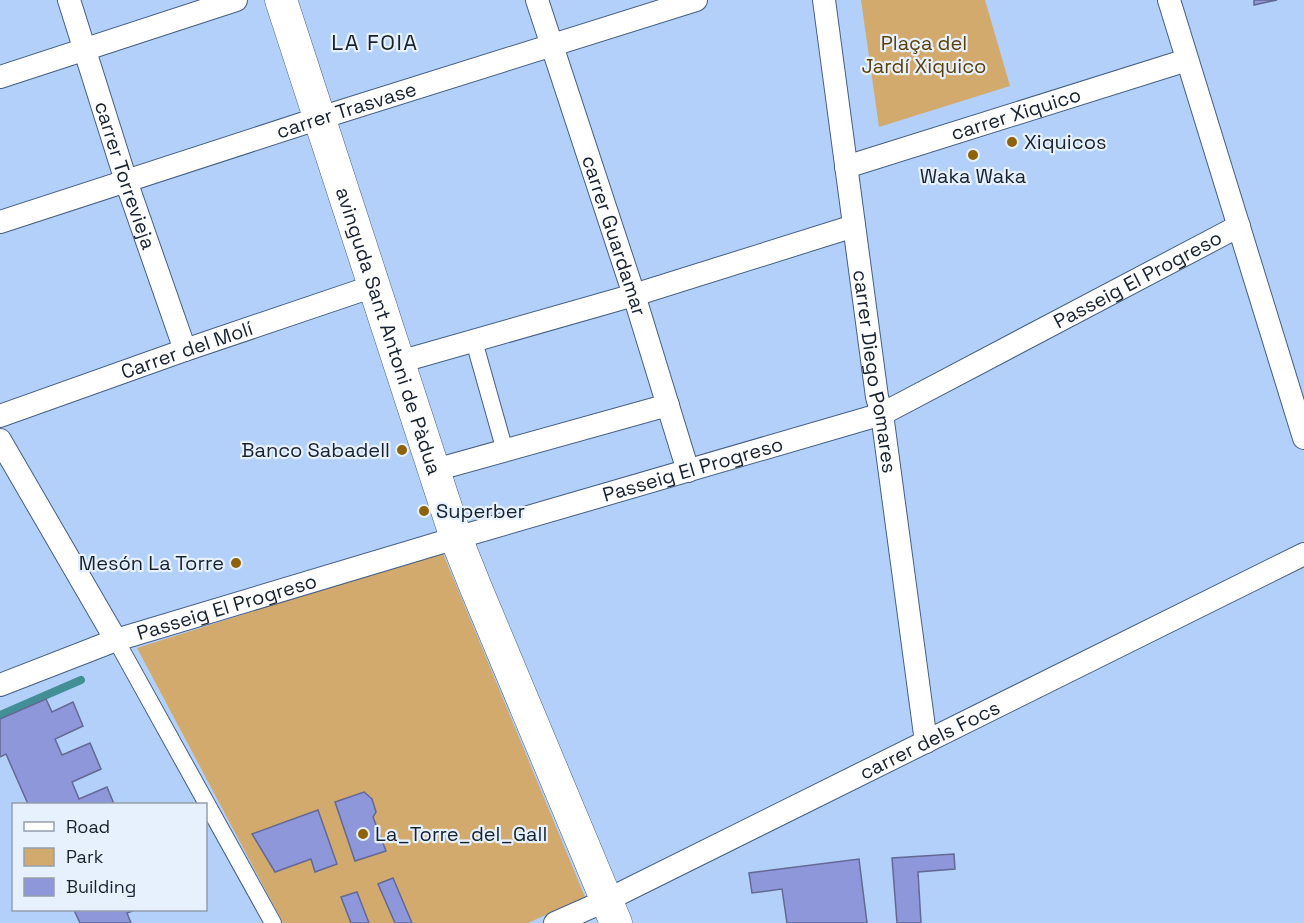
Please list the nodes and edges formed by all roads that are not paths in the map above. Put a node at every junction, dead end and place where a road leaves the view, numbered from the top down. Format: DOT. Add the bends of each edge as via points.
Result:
graph roads {
  1 [pos="69,0"];
  2 [pos="236,0"];
  3 [pos="281,0"];
  4 [pos="537,0"];
  5 [pos="696,0"];
  6 [pos="824,0"];
  7 [pos="1169,0"];
  8 [pos="553,46"];
  9 [pos="85,49"];
  10 [pos="1187,60"];
  11 [pos="0,77"];
  12 [pos="320,118"];
  13 [pos="846,167"];
  14 [pos="126,181"];
  15 [pos="0,222"];
  16 [pos="854,226"];
  17 [pos="1239,226"];
  18 [pos="374,286"];
  19 [pos="634,295"];
  20 [pos="474,341"];
  21 [pos="185,350"];
  22 [pos="399,362"];
  23 [pos="668,405"];
  24 [pos="882,414"];
  25 [pos="0,416"];
  26 [pos="1304,438"];
  27 [pos="0,440"];
  28 [pos="505,451"];
  29 [pos="435,470"];
  30 [pos="688,471"];
  31 [pos="456,538"];
  32 [pos="1304,554"];
  33 [pos="116,640"];
  34 [pos="0,685"];
  35 [pos="926,742"];
  36 [pos="206,803"];
  37 [pos="207,804"];
  38 [pos="612,912"];
  39 [pos="273,923"];
  40 [pos="555,923"];
  1 -- 9 [label="street, carrer Torrevieja"];
  2 -- 9 [label="street"];
  3 -- 12 [label="main road, avinguda Sant Antoni de Pàdua"];
  4 -- 8 [label="street, carrer Guardamar"];
  5 -- 8 [label="street, carrer Trasvase"];
  6 -- 13 [label="street, carrer Diego Pomares"];
  7 -- 10 [label="street"];
  8 -- 12 [label="street, carrer Trasvase"];
  8 -- 19 [label="street, carrer Guardamar"];
  9 -- 11 [label="street"];
  9 -- 14 [label="street, carrer Torrevieja"];
  10 -- 13 [label="street, carrer Xiquico"];
  10 -- 17 [label="street"];
  12 -- 14 [label="street, carrer Trasvase"];
  12 -- 18 [label="main road, avinguda Sant Antoni de Pàdua"];
  13 -- 16 [label="street, carrer Diego Pomares"];
  14 -- 15 [label="street, carrer Trasvase"];
  14 -- 21 [label="street, carrer Torrevieja"];
  16 -- 19 [label="street"];
  16 -- 24 [label="street, carrer Diego Pomares"];
  17 -- 24 [label="street, Passeig El Progreso"];
  17 -- 26 [label="street"];
  18 -- 21 [label="street, Carrer del Molí"];
  18 -- 22 [label="main road, avinguda Sant Antoni de Pàdua"];
  19 -- 20 [label="street"];
  19 -- 23 [label="street, carrer Guardamar"];
  20 -- 22 [label="street"];
  20 -- 28 [label="street"];
  21 -- 25 [label="street, Carrer del Molí"];
  22 -- 29 [label="main road, avinguda Sant Antoni de Pàdua"];
  23 -- 28 [label="street"];
  23 -- 30 [label="street, carrer Guardamar"];
  24 -- 30 [label="street, Passeig El Progreso"];
  24 -- 35 [label="street, carrer Diego Pomares"];
  27 -- 33 [label="street"];
  28 -- 29 [label="street"];
  29 -- 31 [label="main road, avinguda Sant Antoni de Pàdua"];
  30 -- 31 [label="street, Passeig El Progreso"];
  31 -- 33 [label="street, Passeig El Progreso"];
  31 -- 38 [label="main road, avinguda Sant Antoni de Pàdua"];
  32 -- 35 [label="street, carrer dels Focs"];
  33 -- 34 [label="street, Passeig El Progreso"];
  33 -- 36 [label="street"];
  35 -- 38 [label="street, carrer dels Focs"];
  37 -- 39 [label="street"];
  38 -- 40 [label="street, carrer dels Focs"];
}
